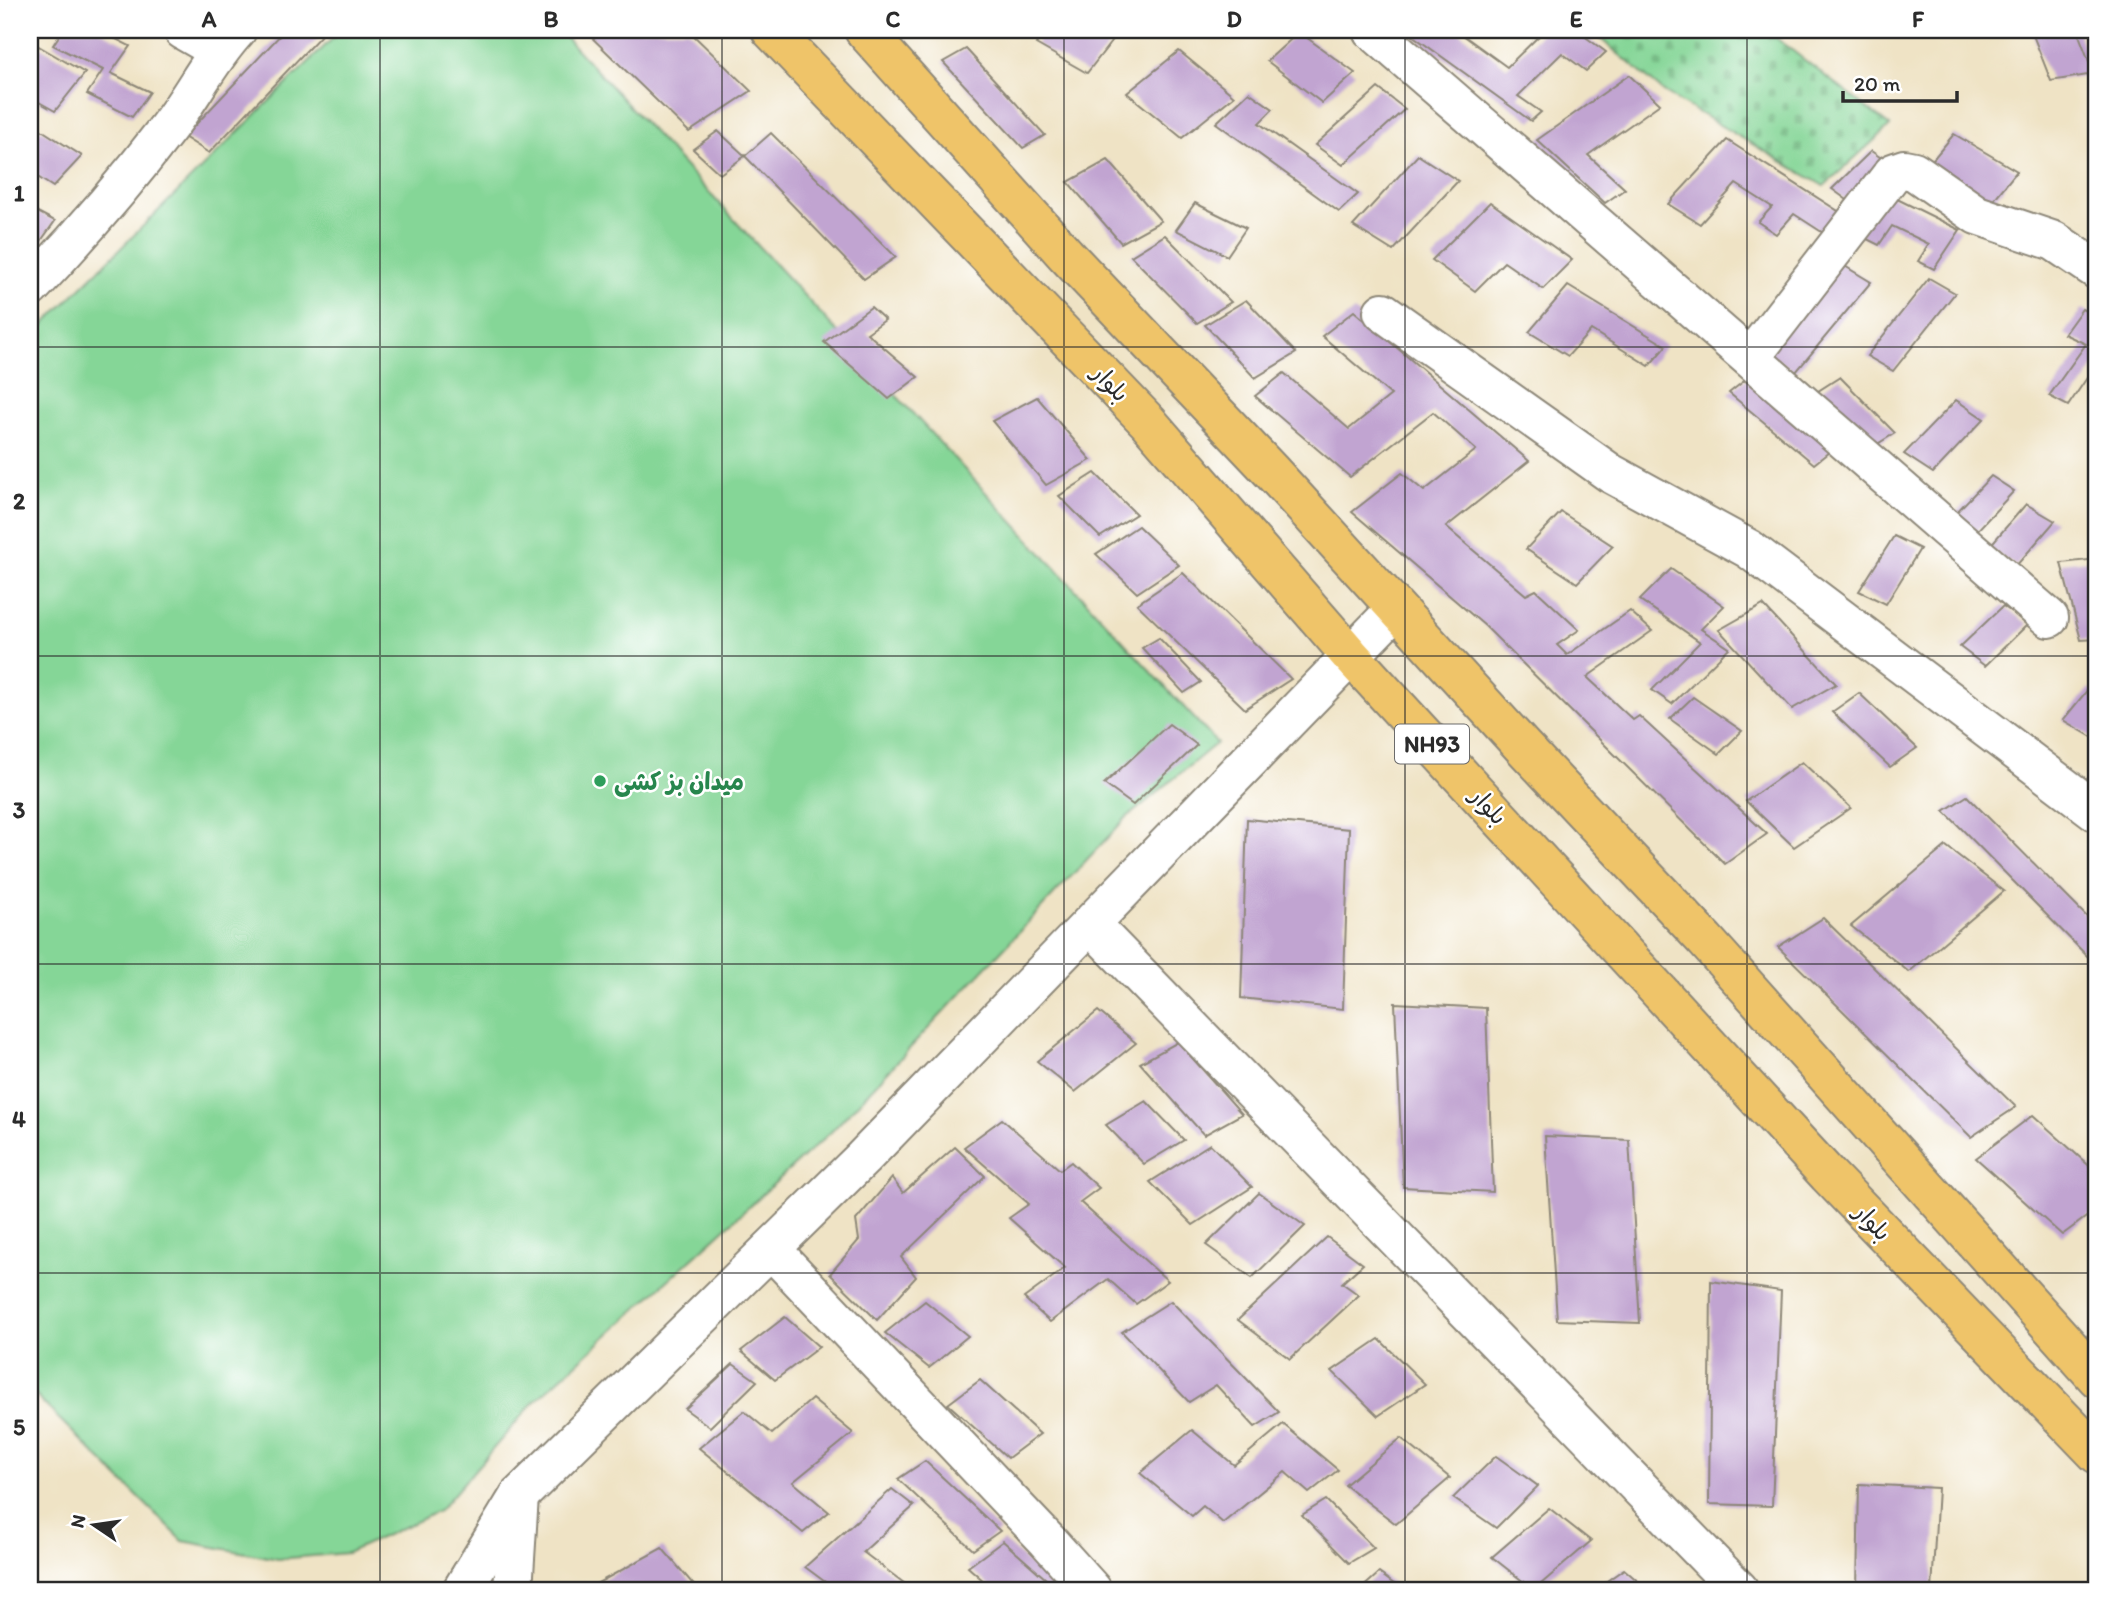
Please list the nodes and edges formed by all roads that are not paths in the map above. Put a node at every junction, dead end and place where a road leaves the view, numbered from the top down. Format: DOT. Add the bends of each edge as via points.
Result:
graph roads {
  1 [pos="183,30"];
  2 [pos="771,30"];
  3 [pos="864,30"];
  4 [pos="1372,30"];
  5 [pos="228,40"];
  6 [pos="2097,270"];
  7 [pos="30,288"];
  8 [pos="1383,312"];
  9 [pos="1751,357"];
  10 [pos="1396,608"];
  11 [pos="2049,618"];
  12 [pos="1350,655"];
  13 [pos="2097,813"];
  14 [pos="1090,924"];
  15 [pos="771,1249"];
  16 [pos="2097,1378"];
  17 [pos="2097,1454"];
  18 [pos="519,1496"];
  19 [pos="462,1590"];
  20 [pos="513,1590"];
  21 [pos="1092,1590"];
  22 [pos="1739,1590"];
  1 -- 5 [label="street"];
  2 -- 12 [label="main road, بلوار / NH93" via="1149,422"];
  3 -- 10 [label="main road, NH93" via="1066,255"];
  4 -- 9 [label="street"];
  5 -- 7 [label="street" via="168,128"];
  6 -- 9 [label="street" via="2054,241 1977,215 1905,169 1893,173"];
  8 -- 13 [label="street" via="1610,472 1749,549"];
  9 -- 11 [label="street"];
  10 -- 12 [label="street"];
  10 -- 16 [label="main road, NH93" via="1705,940"];
  12 -- 14 [label="street"];
  12 -- 17 [label="main road, بلوار / NH93" via="1828,1175"];
  14 -- 15 [label="street"];
  14 -- 22 [label="street"];
  15 -- 18 [label="street"];
  15 -- 21 [label="street"];
  18 -- 19 [label="street"];
  18 -- 20 [label="street"];
}
